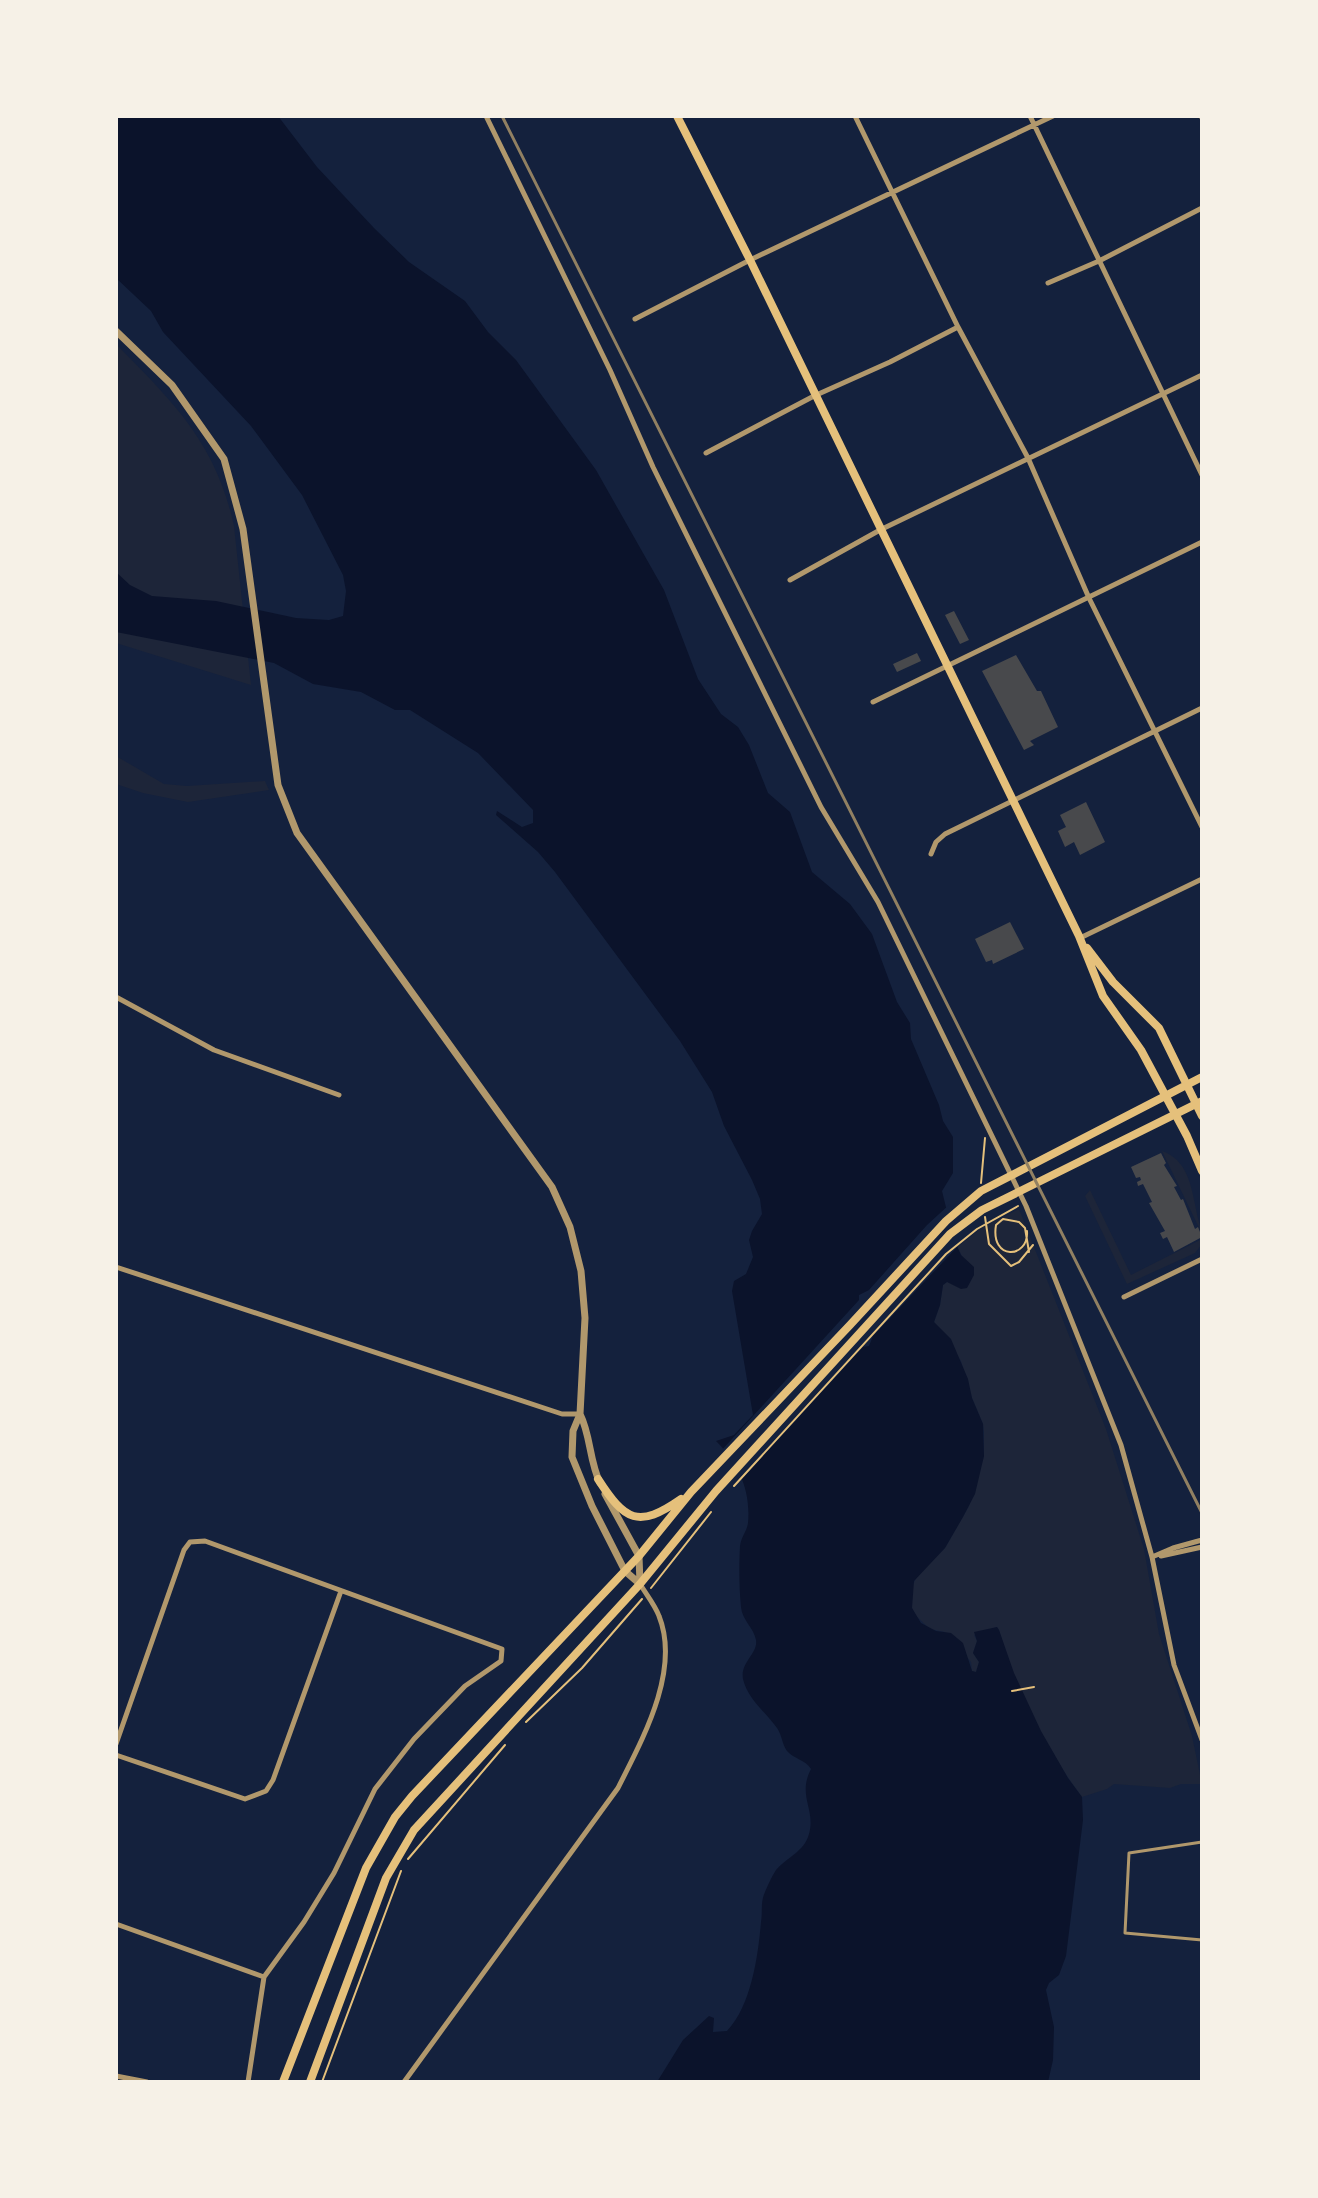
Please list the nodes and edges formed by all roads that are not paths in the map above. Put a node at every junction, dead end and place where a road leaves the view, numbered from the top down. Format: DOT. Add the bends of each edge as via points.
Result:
graph roads {
  1 [pos="486,116"];
  2 [pos="677,116"];
  3 [pos="855,116"];
  4 [pos="1030,116"];
  5 [pos="1053,116"];
  6 [pos="1034,125"];
  7 [pos="892,193"];
  8 [pos="1202,208"];
  9 [pos="750,260"];
  10 [pos="1099,261"];
  11 [pos="1048,283"];
  12 [pos="635,319"];
  13 [pos="958,327"];
  14 [pos="116,331"];
  15 [pos="1202,375"];
  16 [pos="814,396"];
  17 [pos="1162,396"];
  18 [pos="706,453"];
  19 [pos="1028,458"];
  20 [pos="1202,475"];
  21 [pos="880,530"];
  22 [pos="1202,542"];
  23 [pos="790,580"];
  24 [pos="1089,598"];
  25 [pos="946,668"];
  26 [pos="873,702"];
  27 [pos="1202,708"];
  28 [pos="1155,730"];
  29 [pos="1012,802"];
  30 [pos="1202,827"];
  31 [pos="931,854"];
  32 [pos="1202,879"];
  33 [pos="1080,938"];
  34 [pos="116,997"];
  35 [pos="1202,1077"];
  36 [pos="1188,1084"];
  37 [pos="339,1095"];
  38 [pos="1163,1096"];
  39 [pos="1199,1102"];
  40 [pos="1175,1114"];
  41 [pos="1202,1116"];
  42 [pos="1202,1171"];
  43 [pos="1202,1259"];
  44 [pos="116,1267"];
  45 [pos="1124,1297"];
  46 [pos="580,1414"];
  47 [pos="598,1479"];
  48 [pos="691,1492"];
  49 [pos="1202,1540"];
  50 [pos="1202,1547"];
  51 [pos="639,1556"];
  52 [pos="1152,1557"];
  53 [pos="625,1571"];
  54 [pos="640,1584"];
  55 [pos="341,1591"];
  56 [pos="1202,1740"];
  57 [pos="116,1744"];
  58 [pos="116,1755"];
  59 [pos="1202,1842"];
  60 [pos="116,1924"];
  61 [pos="1202,1940"];
  62 [pos="264,1977"];
  63 [pos="116,2076"];
  64 [pos="147,2082"];
  65 [pos="248,2082"];
  66 [pos="283,2082"];
  67 [pos="310,2082"];
  68 [pos="404,2082"];
  1 -- 52 [label="street" via="821,807 878,902 1026,1206 1121,1445"];
  2 -- 9 [label="main road"];
  3 -- 7 [label="street"];
  4 -- 6 [label="street"];
  5 -- 6 [label="street"];
  6 -- 7 [label="street"];
  6 -- 10 [label="street"];
  7 -- 9 [label="street"];
  7 -- 13 [label="street"];
  8 -- 10 [label="street"];
  9 -- 12 [label="street"];
  9 -- 16 [label="main road"];
  10 -- 11 [label="street"];
  10 -- 17 [label="street"];
  13 -- 16 [label="street"];
  13 -- 19 [label="street"];
  14 -- 46 [label="street" via="172,385 224,459 243,529 278,785 297,833 552,1187 570,1227 585,1318"];
  15 -- 17 [label="street"];
  16 -- 18 [label="street"];
  16 -- 21 [label="main road"];
  17 -- 19 [label="street"];
  17 -- 20 [label="street"];
  19 -- 21 [label="street"];
  19 -- 24 [label="street"];
  21 -- 23 [label="street"];
  21 -- 25 [label="main road"];
  22 -- 24 [label="street"];
  24 -- 25 [label="street"];
  24 -- 28 [label="street"];
  25 -- 26 [label="street"];
  25 -- 29 [label="main road"];
  27 -- 28 [label="street"];
  28 -- 29 [label="street"];
  28 -- 30 [label="street"];
  29 -- 31 [label="street" via="945,834"];
  29 -- 33 [label="main road"];
  32 -- 33 [label="street"];
  33 -- 36 [label="main road" via="1113,982 1159,1028"];
  33 -- 38 [label="main road" via="1103,996 1141,1050"];
  34 -- 37 [label="street" via="214,1050"];
  35 -- 36 [label="main road"];
  36 -- 38 [label="main road"];
  36 -- 39 [label="main road"];
  38 -- 40 [label="main road"];
  38 -- 48 [label="main road" via="981,1191 946,1221"];
  39 -- 40 [label="main road"];
  39 -- 41 [label="main road"];
  40 -- 42 [label="main road"];
  40 -- 54 [label="main road" via="982,1210 950,1234 716,1491"];
  43 -- 45 [label="street"];
  44 -- 46 [label="street" via="562,1414"];
  46 -- 47 [label="street"];
  46 -- 53 [label="street" via="572,1457"];
  47 -- 48 [label="main road" via="622,1510 635,1517 647,1518"];
  47 -- 51 [label="street"];
  48 -- 51 [label="main road"];
  49 -- 52 [label="street"];
  50 -- 52 [label="street"];
  51 -- 53 [label="main road"];
  51 -- 54 [label="street"];
  52 -- 56 [label="street" via="1174,1665"];
  53 -- 54 [label="street"];
  53 -- 66 [label="main road" via="395,1817 366,1868"];
  54 -- 67 [label="main road" via="414,1830 386,1878"];
  54 -- 68 [label="street" via="659,1616 665,1644 665,1673 643,1739 618,1788"];
  55 -- 57 [label="street" via="205,1541 190,1542"];
  55 -- 58 [label="street" via="266,1791 245,1799"];
  55 -- 62 [label="street" via="502,1649 501,1661 465,1686 375,1789 334,1873"];
  59 -- 61 [label="lane" via="1129,1853 1125,1933"];
  60 -- 62 [label="street"];
  62 -- 65 [label="street"];
  63 -- 64 [label="street"];
}
